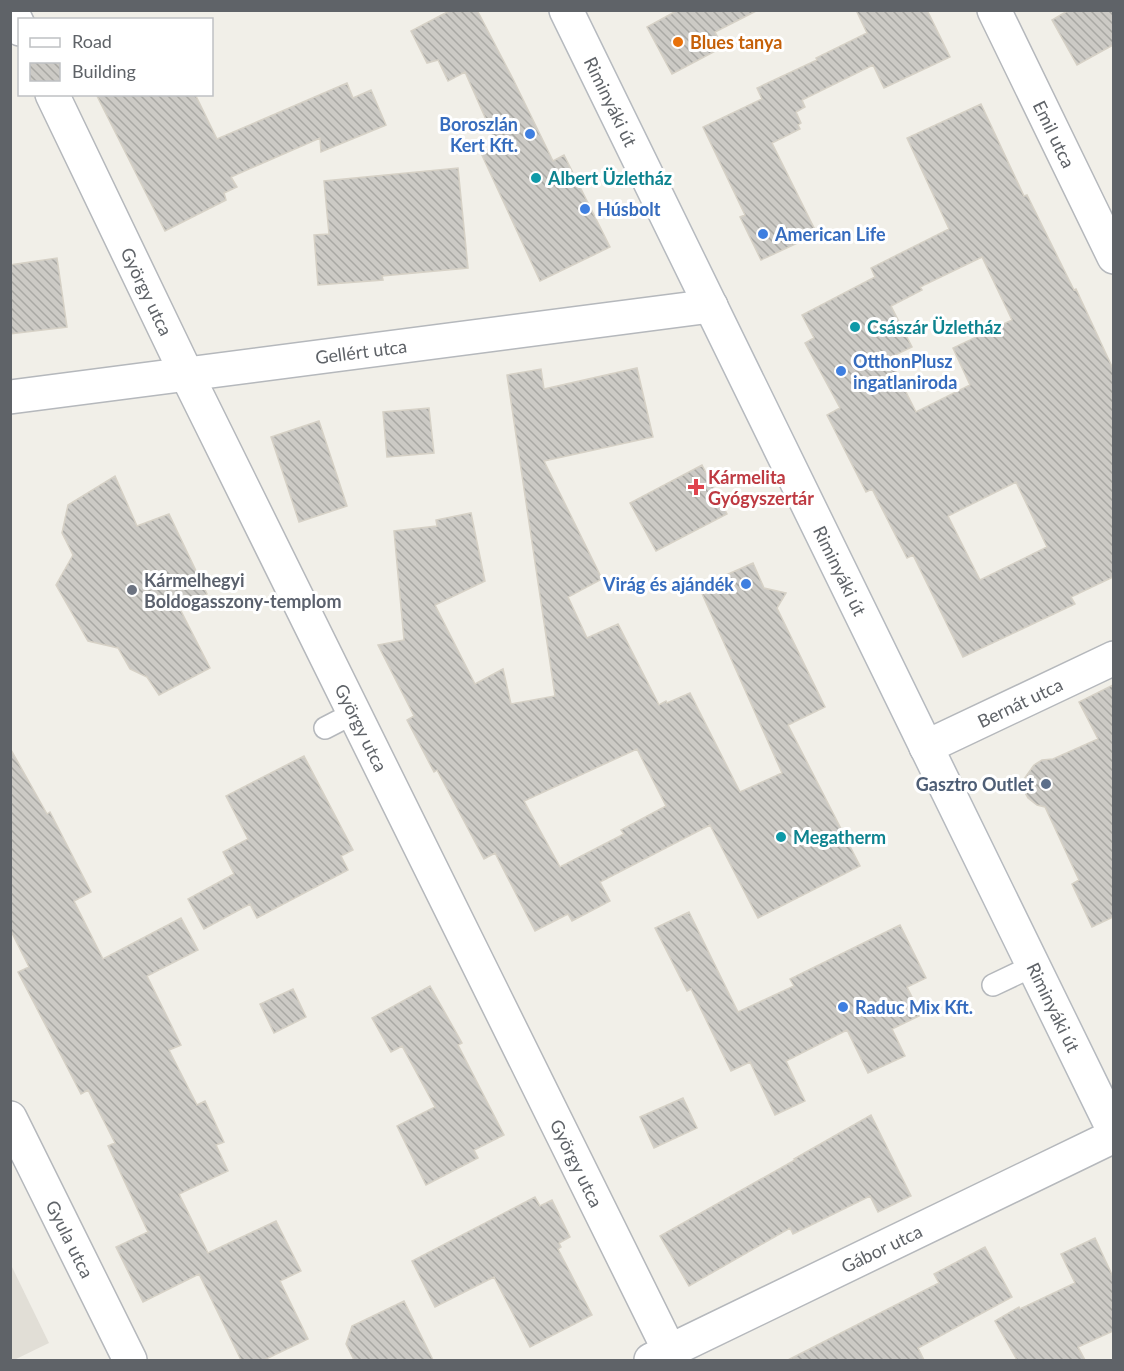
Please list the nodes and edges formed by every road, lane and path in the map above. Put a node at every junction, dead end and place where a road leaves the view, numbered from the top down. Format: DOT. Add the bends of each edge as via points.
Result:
graph roads {
  1 [pos="11,10"];
  2 [pos="566,10"];
  3 [pos="994,10"];
  4 [pos="18,24"];
  5 [pos="52,96"];
  6 [pos="1112,248"];
  7 [pos="711,306"];
  8 [pos="186,373"];
  9 [pos="10,397"];
  10 [pos="1113,658"];
  11 [pos="354,713"];
  12 [pos="325,728"];
  13 [pos="926,747"];
  14 [pos="1033,966"];
  15 [pos="993,984"];
  16 [pos="10,1118"];
  17 [pos="1113,1134"];
  18 [pos="664,1357"];
  19 [pos="130,1360"];
  1 -- 4 [label="street"];
  2 -- 7 [label="street, Riminyáki út"];
  3 -- 6 [label="street, Emil utca"];
  5 -- 8 [label="street, György utca"];
  7 -- 8 [label="street, Gellért utca"];
  7 -- 13 [label="street, Riminyáki út"];
  8 -- 9 [label="street, Gellért utca"];
  8 -- 11 [label="street, György utca"];
  10 -- 13 [label="street, Bernát utca"];
  11 -- 12 [label="lane"];
  11 -- 18 [label="street, György utca"];
  13 -- 14 [label="street, Riminyáki út"];
  14 -- 15 [label="lane"];
  14 -- 17 [label="street, Riminyáki út"];
  16 -- 19 [label="street, Gyula utca"];
  17 -- 18 [label="street, Gábor utca"];
}
